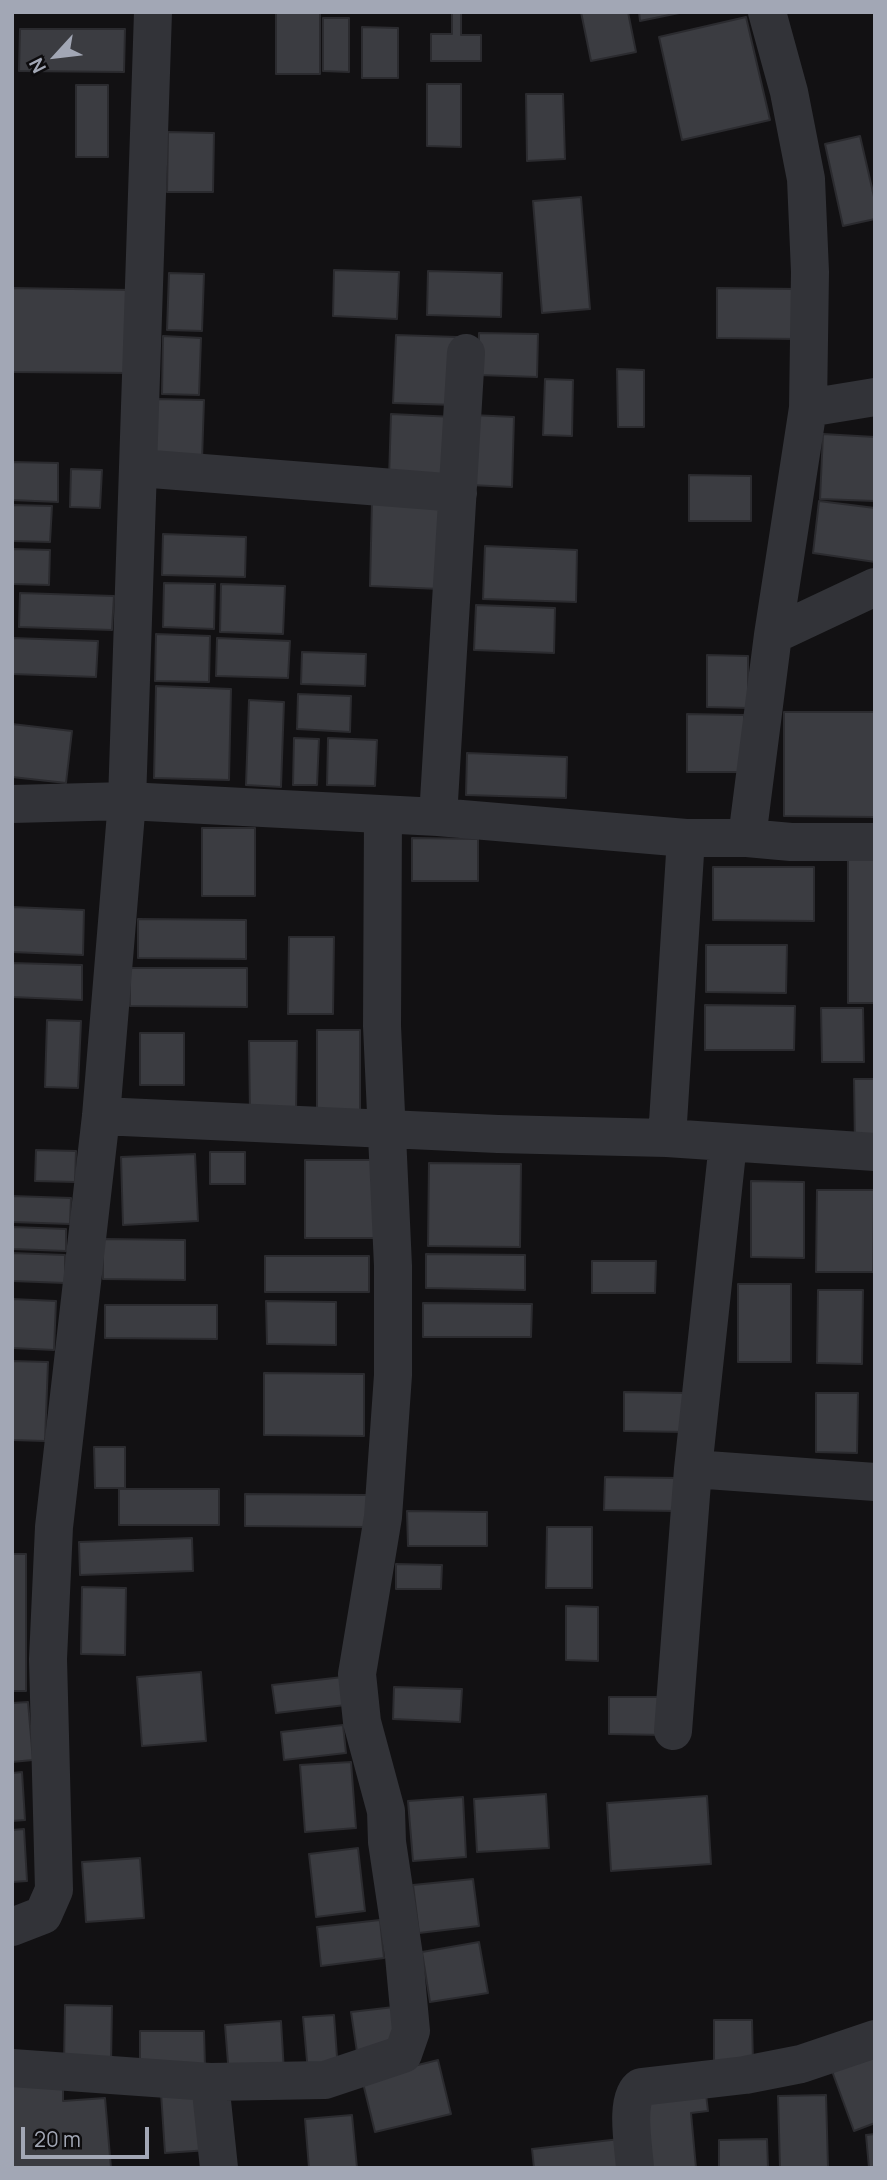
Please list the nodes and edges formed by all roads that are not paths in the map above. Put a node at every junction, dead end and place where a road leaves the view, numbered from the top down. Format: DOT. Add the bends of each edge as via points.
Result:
graph roads {
  1 [pos="153,12"];
  2 [pos="767,12"];
  3 [pos="466,353"];
  4 [pos="875,397"];
  5 [pos="808,408"];
  6 [pos="139,468"];
  7 [pos="458,493"];
  8 [pos="875,587"];
  9 [pos="773,635"];
  10 [pos="127,801"];
  11 [pos="12,804"];
  12 [pos="383,815"];
  13 [pos="438,817"];
  14 [pos="686,838"];
  15 [pos="747,838"];
  16 [pos="875,842"];
  17 [pos="101,1116"];
  18 [pos="388,1129"];
  19 [pos="667,1138"];
  20 [pos="728,1143"];
  21 [pos="875,1152"];
  22 [pos="693,1469"];
  23 [pos="875,1482"];
  24 [pos="673,1731"];
  25 [pos="12,1927"];
  26 [pos="875,2039"];
  27 [pos="12,2068"];
  28 [pos="211,2082"];
  29 [pos="219,2168"];
  30 [pos="635,2168"];
  1 -- 6 [label="street"];
  2 -- 5 [label="street" via="806,179"];
  3 -- 7 [label="street"];
  4 -- 5 [label="street"];
  5 -- 9 [label="street"];
  6 -- 7 [label="street"];
  6 -- 10 [label="street"];
  7 -- 13 [label="street"];
  8 -- 9 [label="street"];
  9 -- 15 [label="street"];
  10 -- 11 [label="street"];
  10 -- 12 [label="street"];
  10 -- 17 [label="street"];
  12 -- 13 [label="street"];
  12 -- 18 [label="street" via="382,1026"];
  13 -- 14 [label="street"];
  14 -- 15 [label="street"];
  14 -- 19 [label="street"];
  15 -- 16 [label="street"];
  17 -- 18 [label="street"];
  17 -- 25 [label="street" via="54,1527 48,1659 54,1890 43,1914"];
  18 -- 19 [label="street"];
  18 -- 28 [label="street" via="393,1376 383,1517 357,1674 362,1722 386,1811 411,2031 403,2054 325,2080"];
  19 -- 20 [label="street"];
  20 -- 21 [label="street"];
  20 -- 22 [label="street"];
  22 -- 23 [label="street"];
  22 -- 24 [label="street"];
  26 -- 30 [label="street" via="801,2064 641,2087 633,2097 631,2116"];
  27 -- 28 [label="street"];
  28 -- 29 [label="street"];
}
